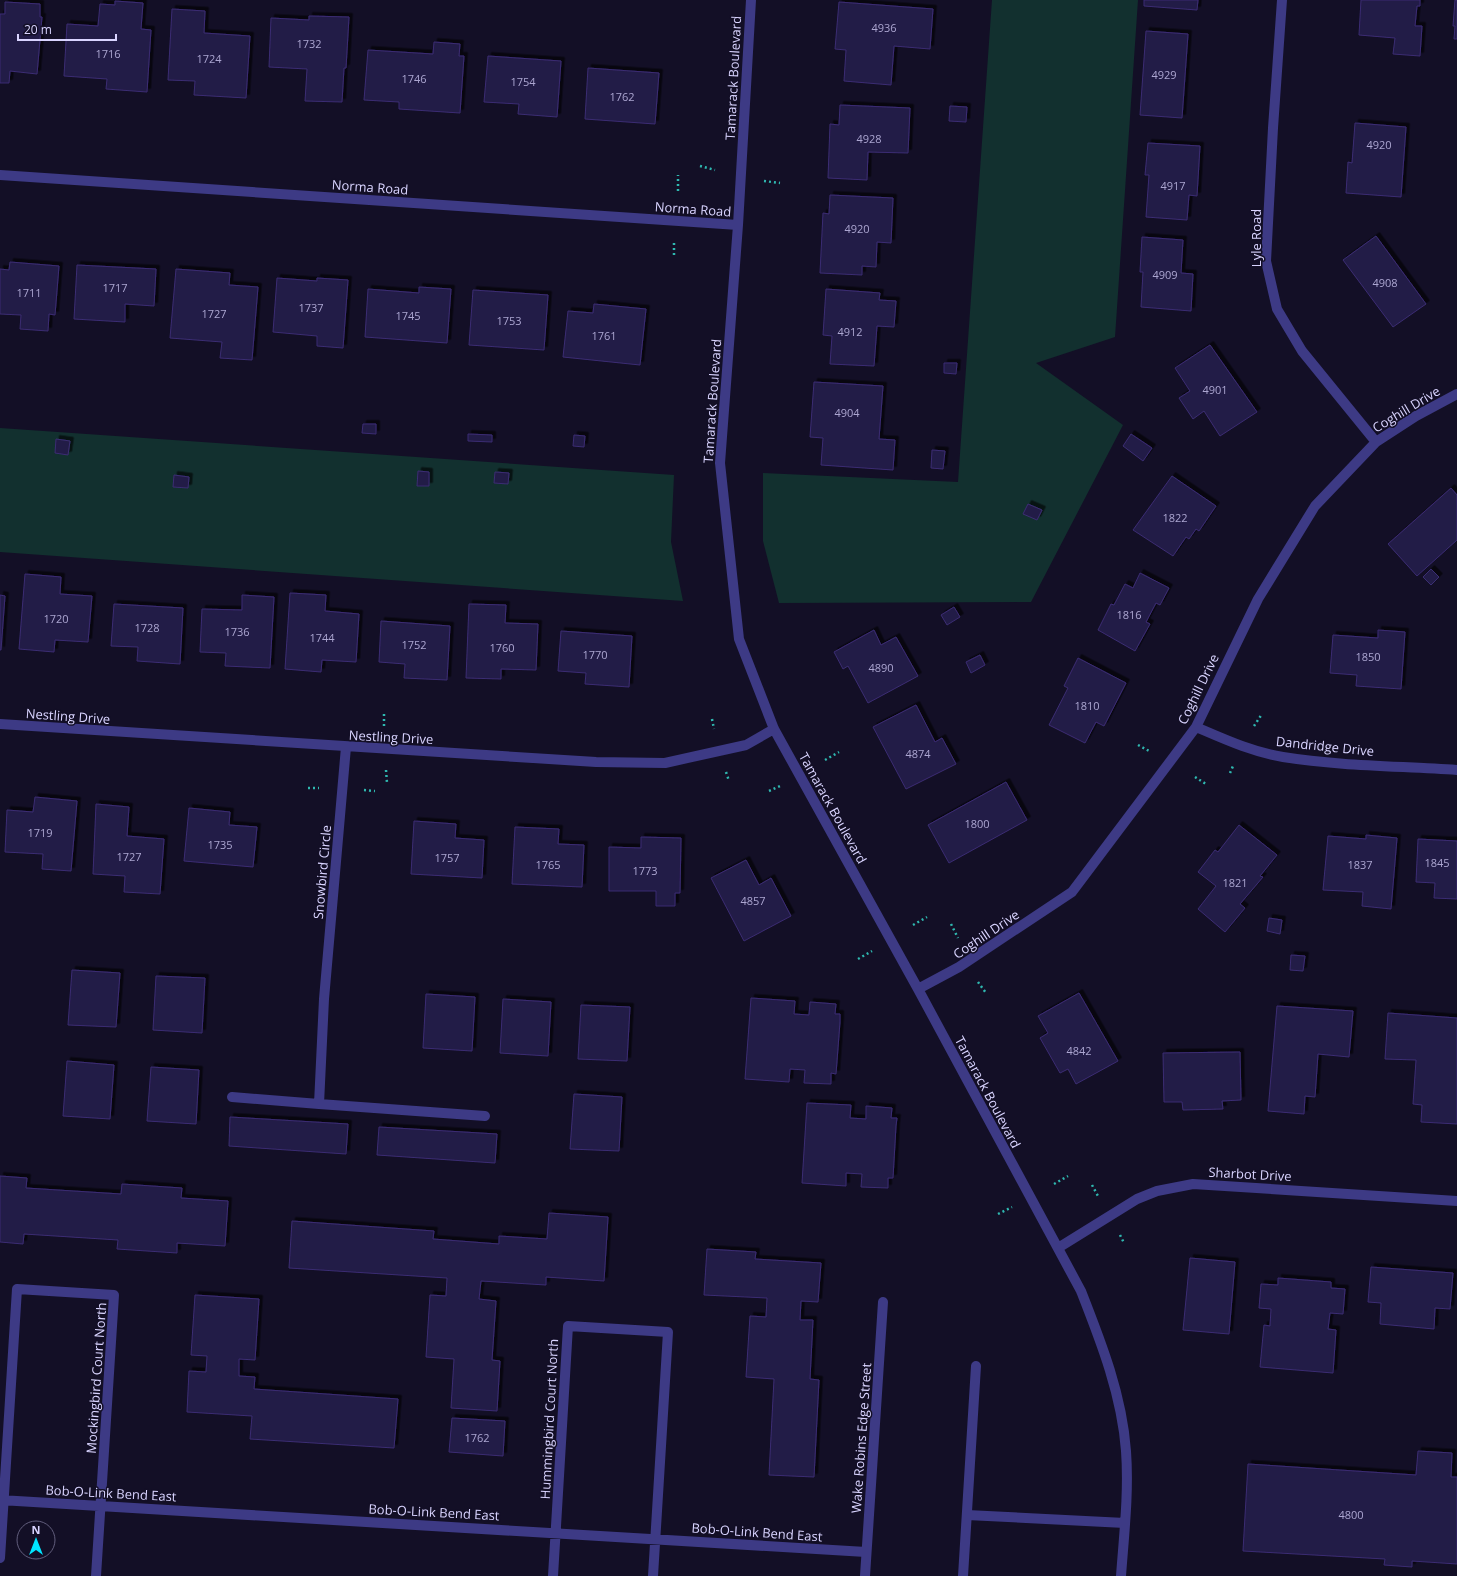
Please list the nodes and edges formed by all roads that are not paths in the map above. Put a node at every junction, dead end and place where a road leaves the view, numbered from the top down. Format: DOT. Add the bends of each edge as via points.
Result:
graph roads {
  1 [pos="751,0"];
  2 [pos="1282,0"];
  3 [pos="0,175"];
  4 [pos="738,225"];
  5 [pos="1457,394"];
  6 [pos="1376,442"];
  7 [pos="0,724"];
  8 [pos="1196,727"];
  9 [pos="774,729"];
  10 [pos="346,747"];
  11 [pos="1457,770"];
  12 [pos="918,989"];
  13 [pos="232,1097"];
  14 [pos="319,1104"];
  15 [pos="485,1116"];
  16 [pos="1457,1201"];
  17 [pos="1058,1248"];
  18 [pos="883,1302"];
  19 [pos="976,1366"];
  20 [pos="2,1500"];
  21 [pos="100,1506"];
  22 [pos="967,1515"];
  23 [pos="1125,1523"];
  24 [pos="555,1532"];
  25 [pos="656,1538"];
  26 [pos="866,1552"];
  27 [pos="0,1558"];
  28 [pos="96,1576"];
  29 [pos="553,1576"];
  30 [pos="653,1576"];
  31 [pos="865,1576"];
  32 [pos="963,1576"];
  33 [pos="1121,1576"];
  1 -- 4 [label="street, Tamarack Boulevard"];
  2 -- 6 [label="street, Lyle Road" via="1272,128 1266,261 1277,309 1302,351"];
  3 -- 4 [label="street, Norma Road"];
  4 -- 9 [label="street, Tamarack Boulevard" via="720,463 739,639"];
  5 -- 6 [label="street, Coghill Drive"];
  6 -- 8 [label="street, Coghill Drive" via="1315,506 1258,599"];
  7 -- 10 [label="street, Nestling Drive"];
  8 -- 11 [label="street, Dandridge Drive" via="1237,745 1282,757"];
  8 -- 12 [label="street, Coghill Drive" via="1072,892 959,967"];
  9 -- 10 [label="street, Nestling Drive" via="746,745 665,763 596,762"];
  9 -- 12 [label="street, Tamarack Boulevard"];
  10 -- 14 [label="street, Snowbird Circle" via="324,999"];
  12 -- 17 [label="street, Tamarack Boulevard"];
  13 -- 14 [label="street"];
  14 -- 15 [label="street"];
  16 -- 17 [label="street, Sharbot Drive" via="1193,1184 1157,1190 1137,1199"];
  17 -- 23 [label="street, Tamarack Boulevard" via="1081,1291 1101,1342 1118,1397 1126,1451"];
  18 -- 26 [label="street, Wake Robins Edge Street"];
  19 -- 22 [label="street"];
  20 -- 21 [label="street, Bob-O-Link Bend East"];
  20 -- 21 [label="street, Mockingbird Court North" via="18,1289 114,1295"];
  20 -- 27 [label="street"];
  21 -- 24 [label="street, Bob-O-Link Bend East"];
  21 -- 28 [label="street"];
  22 -- 23 [label="street"];
  22 -- 32 [label="street"];
  23 -- 33 [label="street, Tamarack Boulevard"];
  24 -- 25 [label="street, Bob-O-Link Bend East"];
  24 -- 25 [label="street, Hummingbird Court North" via="568,1326 606,1328 668,1332"];
  24 -- 29 [label="street"];
  25 -- 26 [label="street, Bob-O-Link Bend East"];
  25 -- 30 [label="street"];
  26 -- 31 [label="street, Wake Robins Edge Street"];
}
